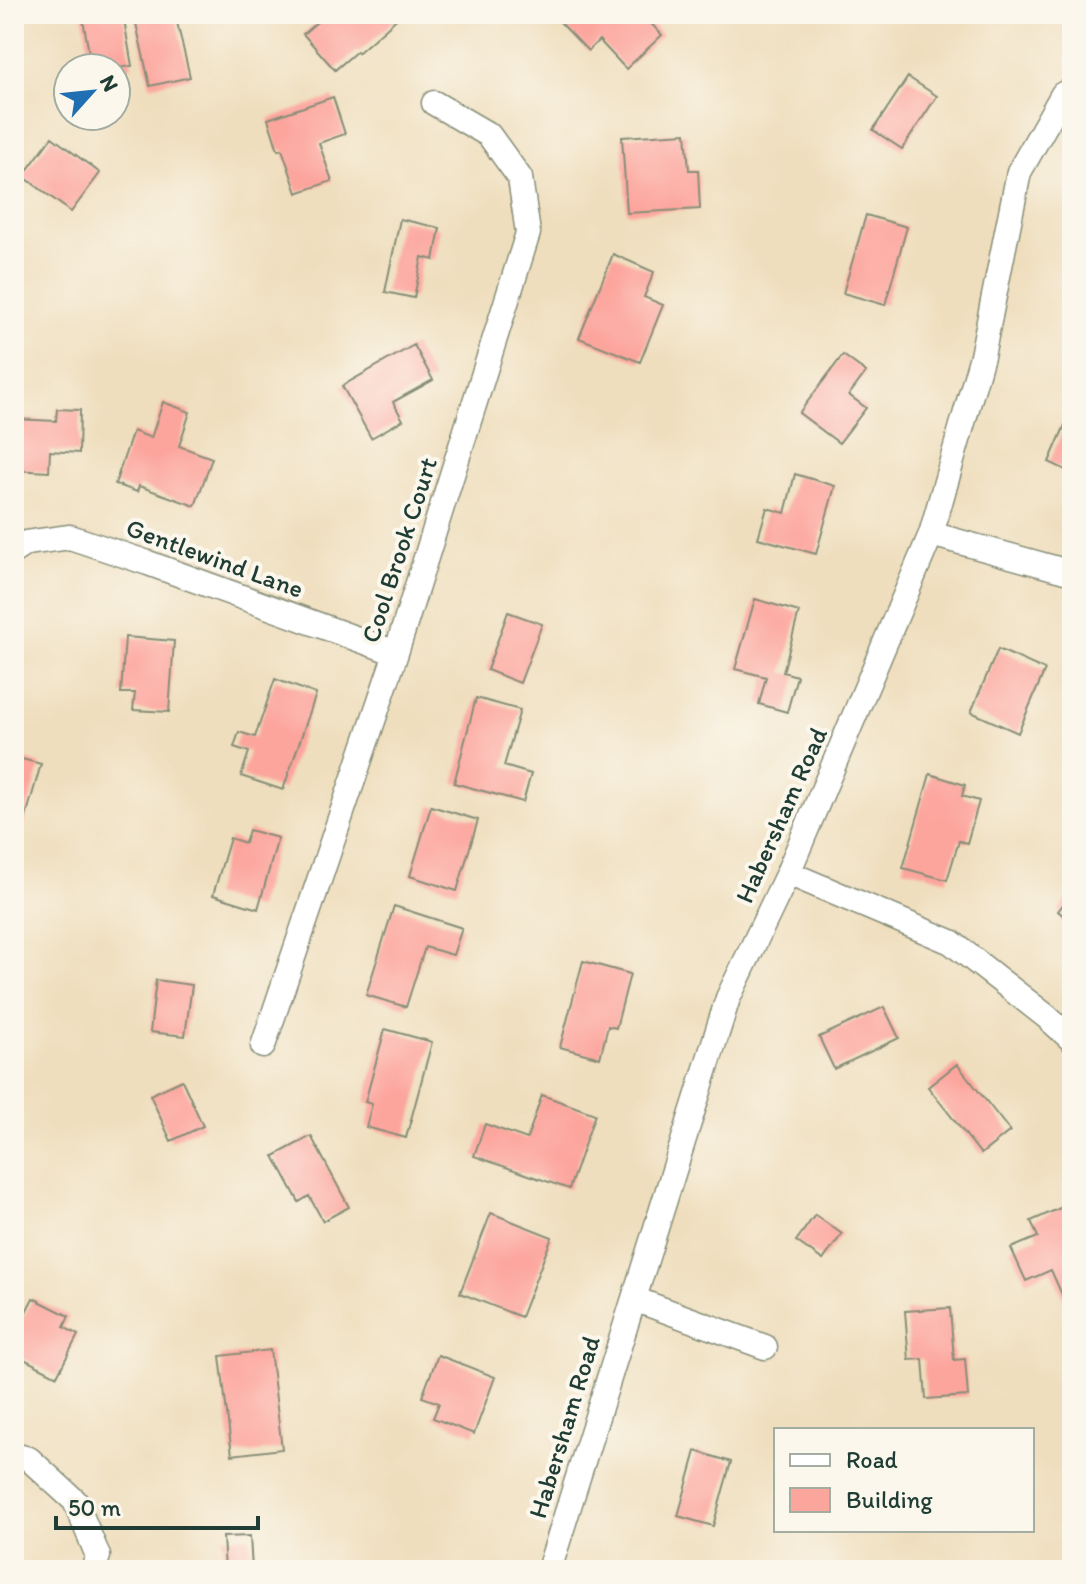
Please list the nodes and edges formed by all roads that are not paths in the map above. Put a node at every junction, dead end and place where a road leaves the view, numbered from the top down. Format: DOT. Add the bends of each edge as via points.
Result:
graph roads {
  1 [pos="1072,97"];
  2 [pos="434,103"];
  3 [pos="931,534"];
  4 [pos="14,551"];
  5 [pos="1072,573"];
  6 [pos="396,653"];
  7 [pos="788,873"];
  8 [pos="1072,1040"];
  9 [pos="263,1046"];
  10 [pos="634,1299"];
  11 [pos="765,1347"];
  12 [pos="14,1455"];
  13 [pos="96,1563"];
  14 [pos="549,1570"];
  1 -- 3 [label="street, Habersham Road" via="1063,94 1019,172 982,356"];
  2 -- 6 [label="street, Cool Brook Court" via="489,135 505,156 520,178 528,233"];
  3 -- 5 [label="street"];
  3 -- 7 [label="street, Habersham Road"];
  4 -- 6 [label="street, Gentlewind Lane" via="26,543 70,537"];
  6 -- 9 [label="street, Cool Brook Court"];
  7 -- 8 [label="street" via="951,942"];
  7 -- 10 [label="street, Habersham Road" via="728,998"];
  10 -- 11 [label="street"];
  10 -- 14 [label="street, Habersham Road"];
  12 -- 13 [label="street" via="29,1459 75,1501"];
}
